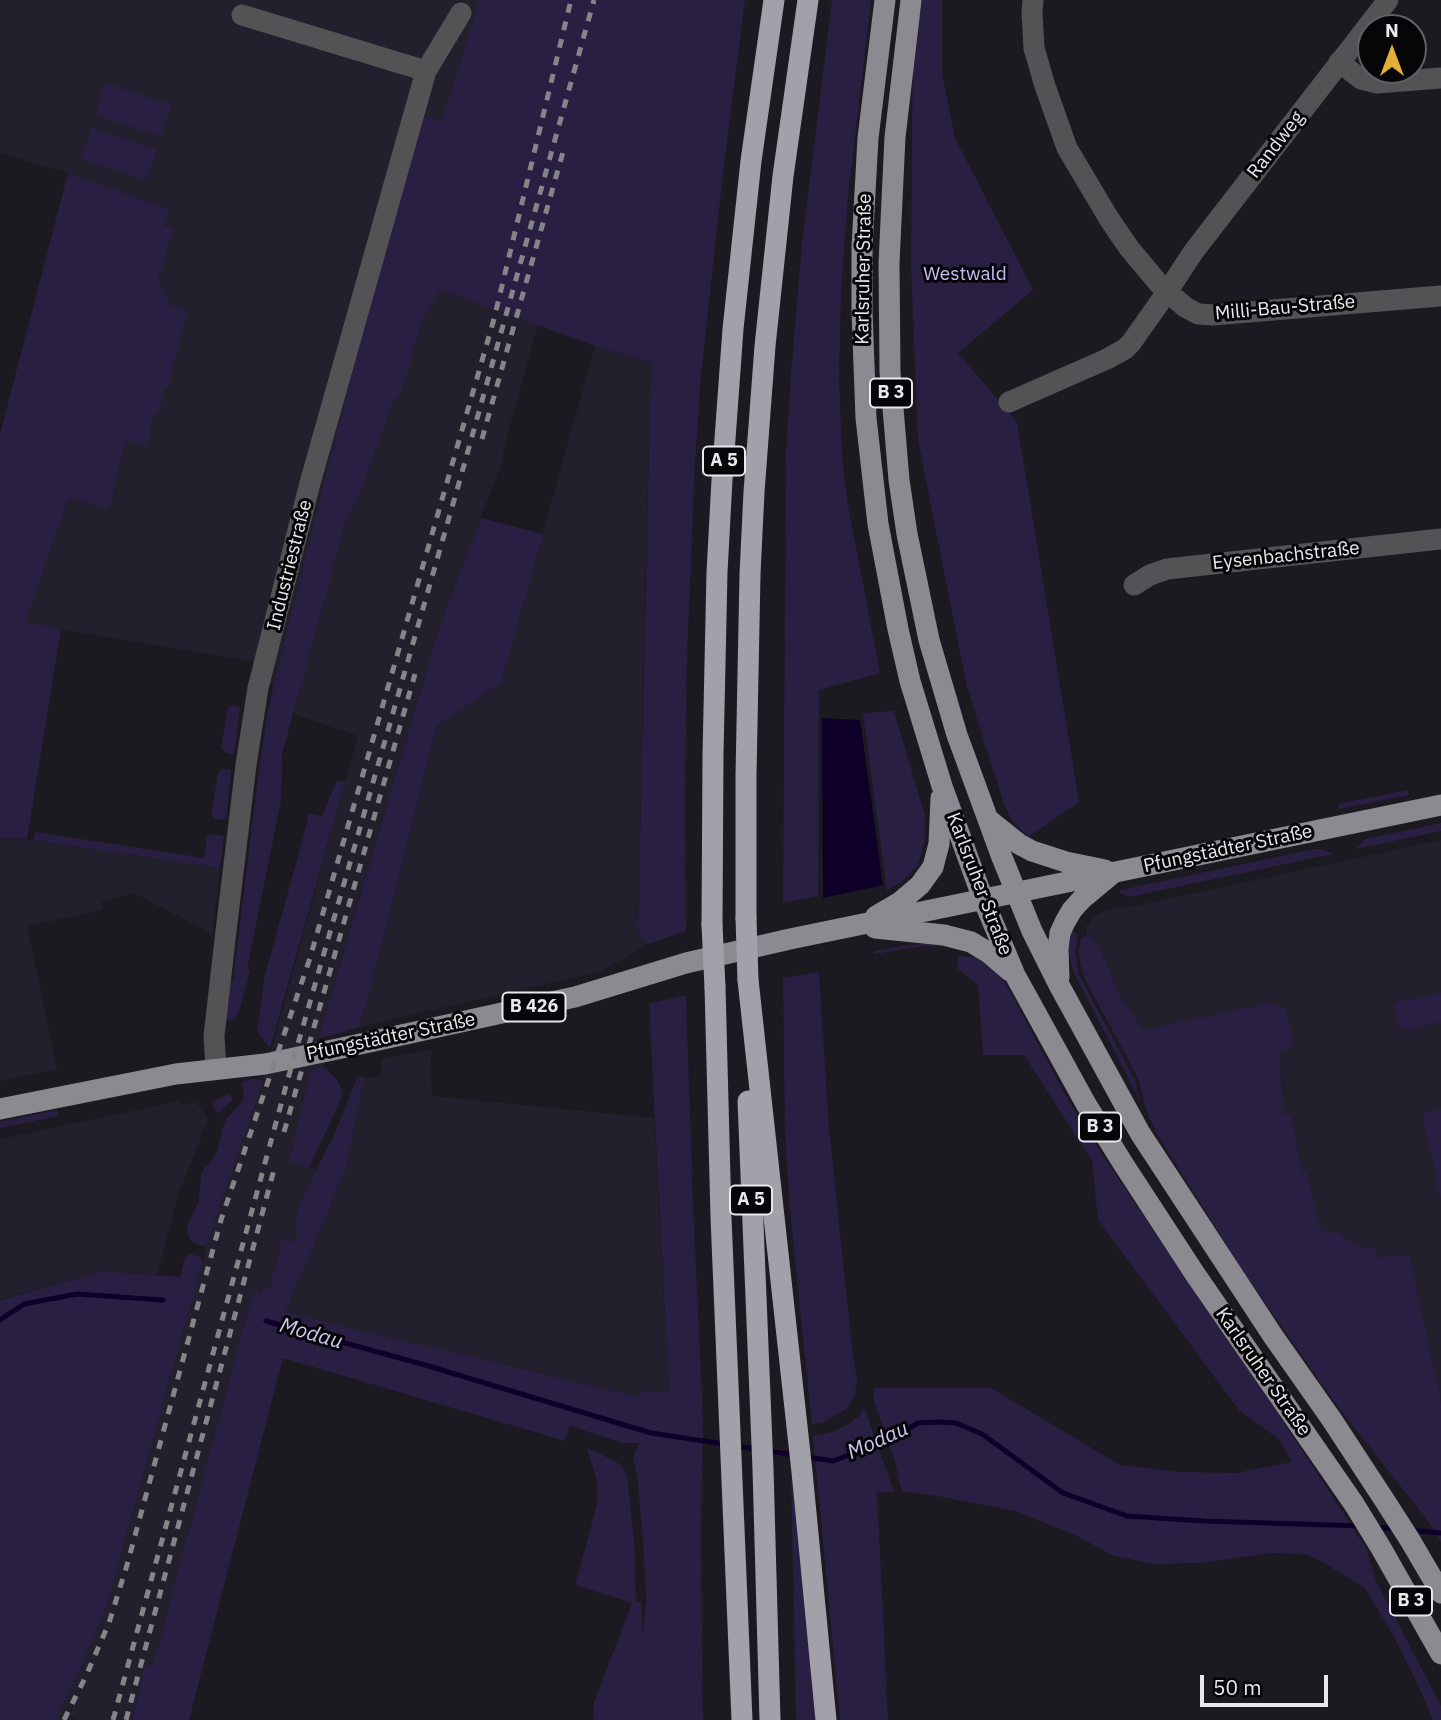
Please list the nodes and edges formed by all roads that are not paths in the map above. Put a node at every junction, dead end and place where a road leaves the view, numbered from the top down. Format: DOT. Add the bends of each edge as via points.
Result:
graph roads {
  1 [pos="774,0"];
  2 [pos="808,0"];
  3 [pos="885,0"];
  4 [pos="911,0"];
  5 [pos="1033,0"];
  6 [pos="1388,0"];
  7 [pos="461,13"];
  8 [pos="242,15"];
  9 [pos="1339,62"];
  10 [pos="425,71"];
  11 [pos="1441,78"];
  12 [pos="1167,292"];
  13 [pos="1441,296"];
  14 [pos="1009,402"];
  15 [pos="1441,539"];
  16 [pos="1134,585"];
  17 [pos="942,786"];
  18 [pos="1441,805"];
  19 [pos="988,820"];
  20 [pos="1114,872"];
  21 [pos="1016,892"];
  22 [pos="983,899"];
  23 [pos="856,927"];
  24 [pos="1015,975"];
  25 [pos="748,980"];
  26 [pos="1059,985"];
  27 [pos="216,1069"];
  28 [pos="0,1109"];
  29 [pos="1441,1593"];
  30 [pos="1441,1654"];
  31 [pos="742,1720"];
  32 [pos="770,1720"];
  33 [pos="826,1720"];
  1 -- 31 [label="highway, A 5, bridge" via="733,329 717,572 713,755 717,1113"];
  2 -- 25 [label="highway, A 5, bridge" via="782,176 754,492 746,775"];
  3 -- 17 [label="main road, Karlsruher Straße / B 3" via="868,138 862,247 866,418 878,524 898,629"];
  4 -- 19 [label="main road, Karlsruher Straße / B 3" via="895,136 890,250 893,426 907,534 929,640"];
  5 -- 12 [label="street, Milli-Bau-Straße" via="1034,48 1067,148 1129,248"];
  6 -- 9 [label="street, Randweg"];
  7 -- 10 [label="street, Industriestraße"];
  8 -- 10 [label="street"];
  9 -- 11 [label="street" via="1361,79 1377,83"];
  9 -- 12 [label="street, Randweg"];
  10 -- 27 [label="street, Industriestraße" via="258,688 214,1036"];
  12 -- 13 [label="street, Milli-Bau-Straße" via="1185,307 1205,315"];
  12 -- 14 [label="street" via="1125,349"];
  15 -- 16 [label="street, Eysenbachstraße" via="1167,569"];
  17 -- 22 [label="main road, Karlsruher Straße / B 3"];
  17 -- 23 [label="main road" via="933,867 900,902"];
  18 -- 20 [label="main road, Pfungstädter Straße"];
  19 -- 20 [label="main road" via="1032,851"];
  19 -- 21 [label="main road, Karlsruher Straße / B 3"];
  20 -- 21 [label="main road, Pfungstädter Straße"];
  20 -- 26 [label="main road" via="1082,899 1065,922 1058,949"];
  21 -- 22 [label="main road, B 426"];
  21 -- 26 [label="main road, Karlsruher Straße / B 3"];
  22 -- 23 [label="main road, Pfungstädter Straße / B 426"];
  22 -- 24 [label="main road, Karlsruher Straße / B 3"];
  23 -- 24 [label="main road, B 426" via="944,934 980,947"];
  23 -- 27 [label="main road, Pfungstädter Straße / B 426" via="686,963 521,1010 265,1064"];
  24 -- 30 [label="main road, Karlsruher Straße / B 3" via="1124,1165 1354,1504"];
  25 -- 32 [label="highway, A 5"];
  25 -- 33 [label="highway"];
  26 -- 29 [label="main road, Karlsruher Straße / B 3" via="1140,1133 1332,1420"];
  27 -- 28 [label="main road, Pfungstädter Straße / B 426"];
}
